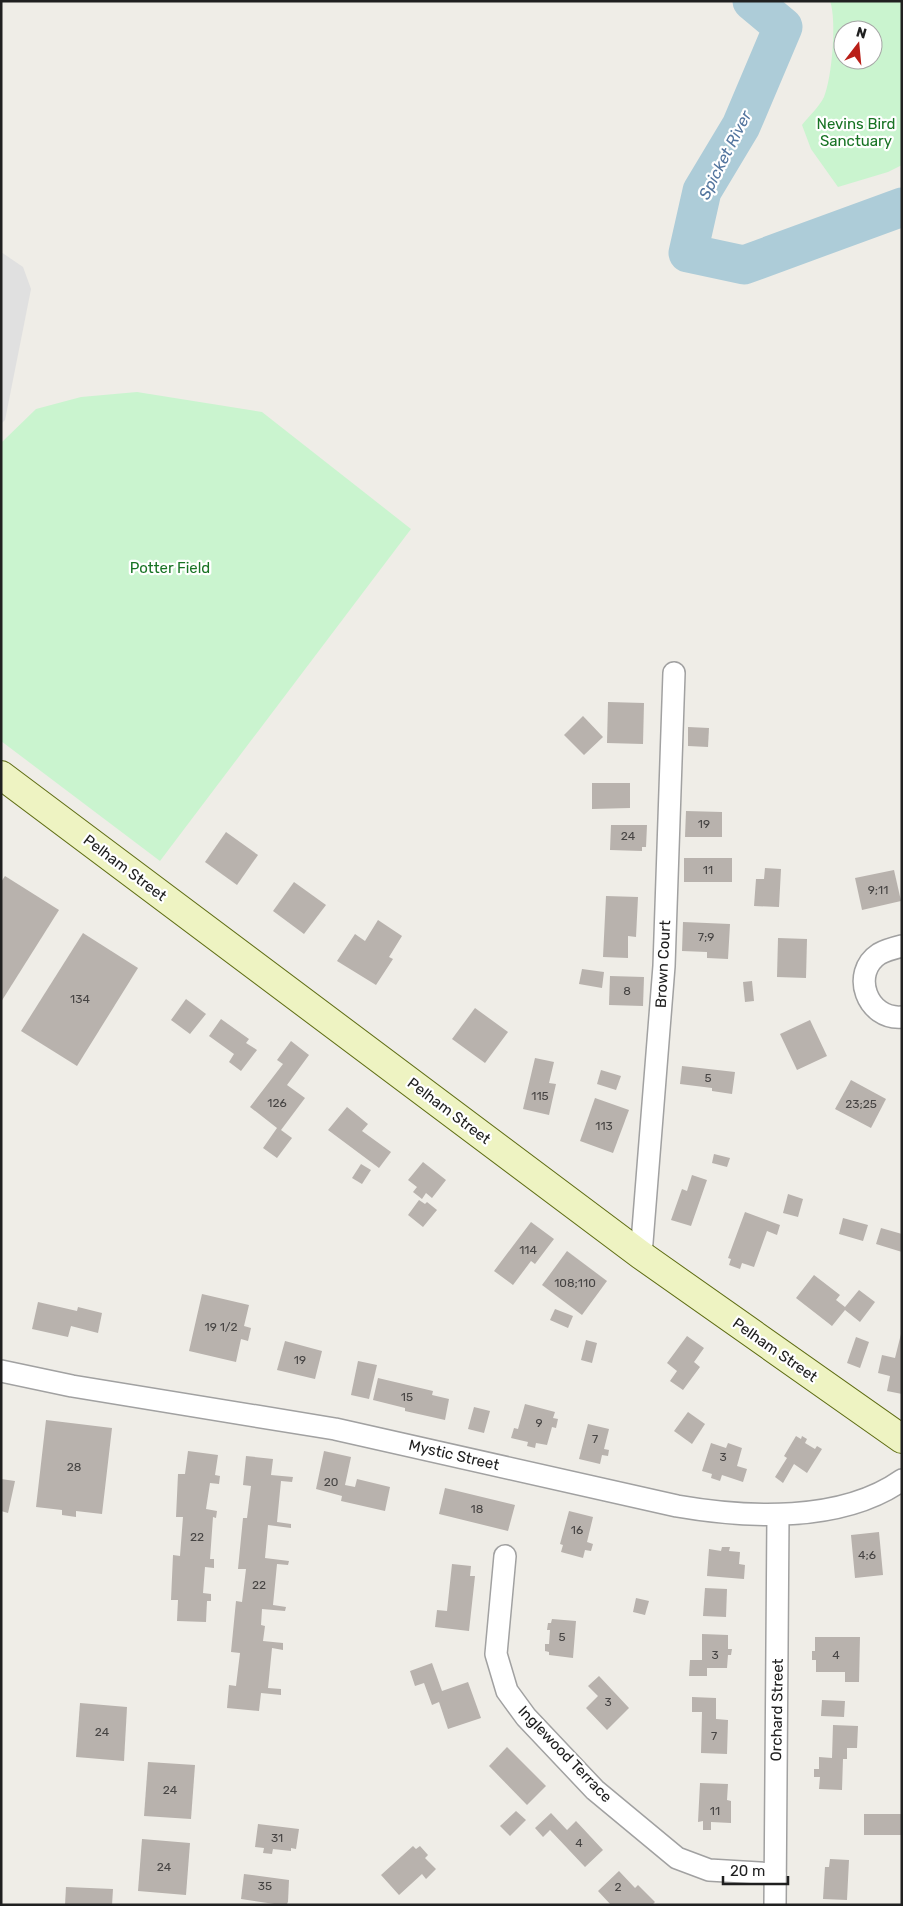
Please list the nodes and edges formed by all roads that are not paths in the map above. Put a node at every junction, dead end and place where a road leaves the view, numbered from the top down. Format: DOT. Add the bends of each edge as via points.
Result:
graph roads {
  1 [pos="674,672"];
  2 [pos="1,775"];
  3 [pos="902,946"];
  4 [pos="902,1016"];
  5 [pos="641,1255"];
  6 [pos="1,1371"];
  7 [pos="902,1439"];
  8 [pos="902,1480"];
  9 [pos="778,1514"];
  10 [pos="505,1556"];
  11 [pos="775,1874"];
  12 [pos="775,1905"];
  1 -- 5 [label="street, Brown Court" via="664,966"];
  2 -- 5 [label="main road, Pelham Street"];
  3 -- 4 [label="street" via="880,953 871,961 865,971 864,982 865,993 878,1011 888,1016"];
  5 -- 7 [label="main road, Pelham Street"];
  6 -- 9 [label="street, Mystic Street" via="72,1386 327,1427 677,1506 730,1514"];
  8 -- 9 [label="street, Mystic Street" via="889,1490 856,1502 815,1511"];
  9 -- 11 [label="street, Orchard Street"];
  10 -- 11 [label="street, Inglewood Terrace" via="496,1654 507,1691 526,1717 595,1790 677,1858 710,1870"];
  11 -- 12 [label="street, Orchard Street"];
}
